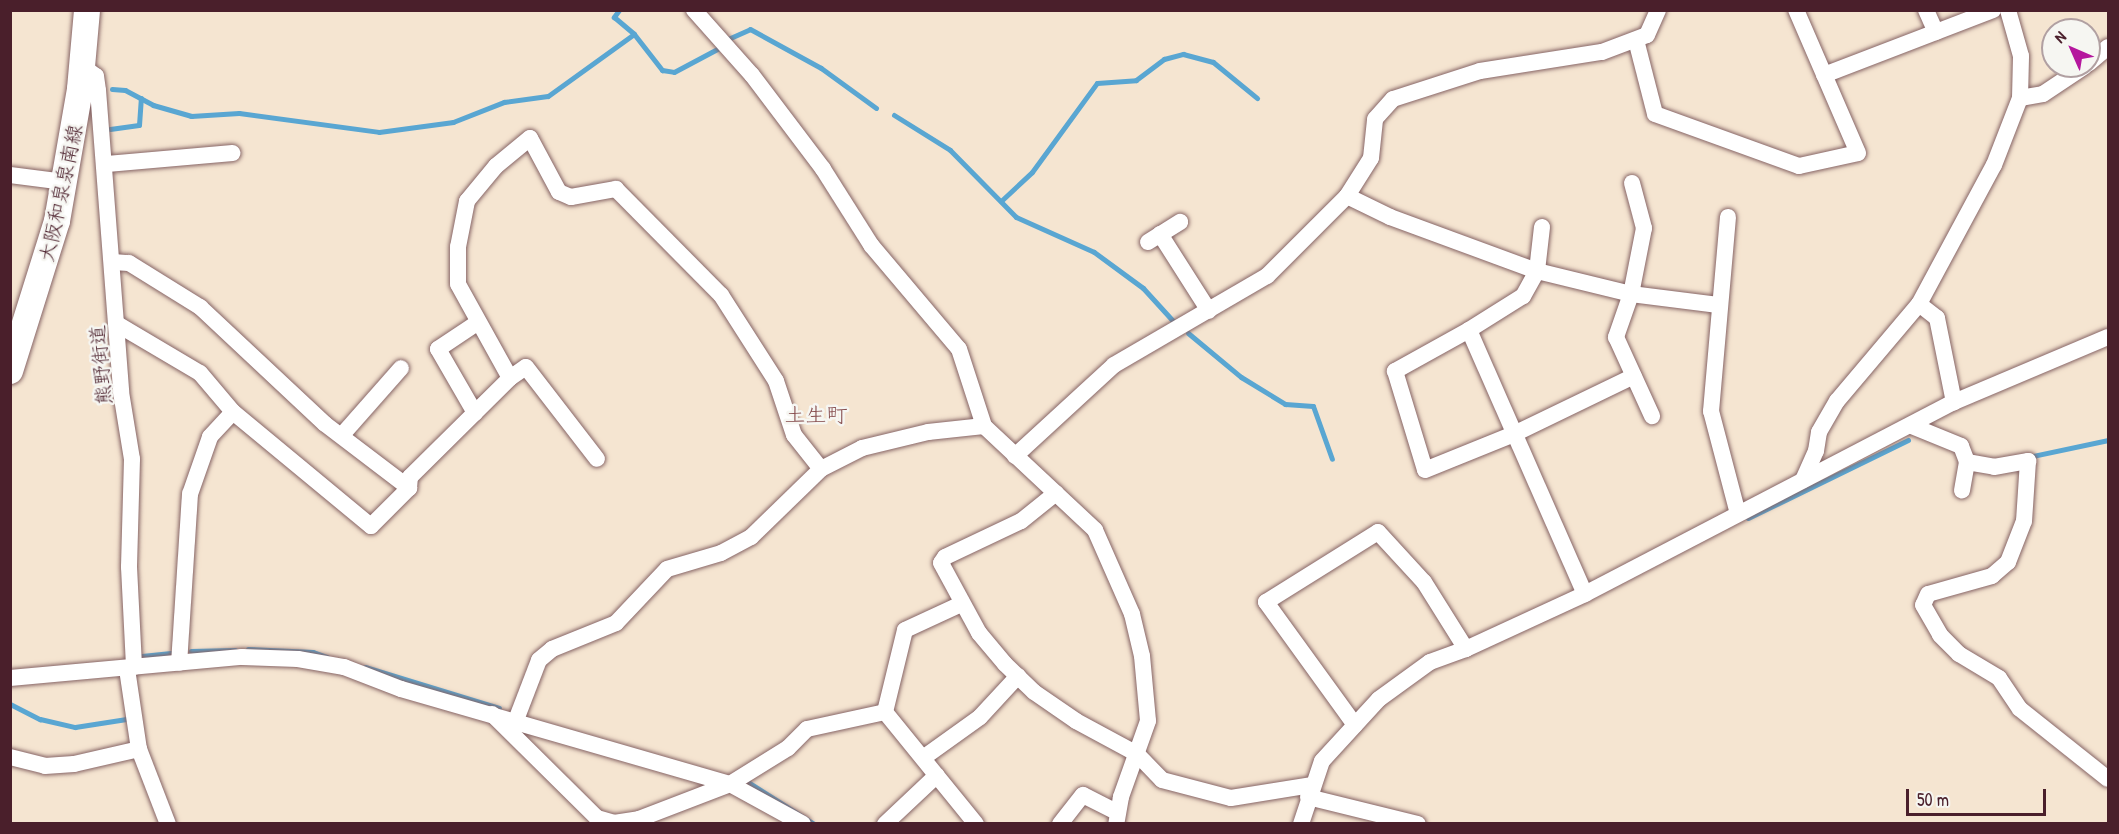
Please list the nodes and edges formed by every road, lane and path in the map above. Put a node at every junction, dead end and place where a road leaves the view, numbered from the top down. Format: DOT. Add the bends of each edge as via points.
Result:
graph roads {
  1 [pos="87,10"];
  2 [pos="694,10"];
  3 [pos="1658,10"];
  4 [pos="1796,10"];
  5 [pos="1926,10"];
  6 [pos="1993,10"];
  7 [pos="2008,10"];
  8 [pos="1936,32"];
  9 [pos="1636,40"];
  10 [pos="82,66"];
  11 [pos="1824,75"];
  12 [pos="2067,78"];
  13 [pos="2020,98"];
  14 [pos="233,153"];
  15 [pos="106,164"];
  16 [pos="10,176"];
  17 [pos="65,182"];
  18 [pos="1632,183"];
  19 [pos="1347,196"];
  20 [pos="1728,217"];
  21 [pos="1180,222"];
  22 [pos="1542,227"];
  23 [pos="113,261"];
  24 [pos="1538,271"];
  25 [pos="1631,294"];
  26 [pos="1919,304"];
  27 [pos="1718,305"];
  28 [pos="1209,311"];
  29 [pos="477,323"];
  30 [pos="117,324"];
  31 [pos="1469,330"];
  32 [pos="2109,337"];
  33 [pos="402,368"];
  34 [pos="10,371"];
  35 [pos="1634,376"];
  36 [pos="510,378"];
  37 [pos="1954,402"];
  38 [pos="233,412"];
  39 [pos="475,412"];
  40 [pos="1652,416"];
  41 [pos="984,426"];
  42 [pos="1912,426"];
  43 [pos="1514,434"];
  44 [pos="342,435"];
  45 [pos="1015,456"];
  46 [pos="597,459"];
  47 [pos="1967,462"];
  48 [pos="821,469"];
  49 [pos="1803,480"];
  50 [pos="409,488"];
  51 [pos="1962,491"];
  52 [pos="1056,493"];
  53 [pos="1738,514"];
  54 [pos="1585,594"];
  55 [pos="961,604"];
  56 [pos="1466,649"];
  57 [pos="179,663"];
  58 [pos="130,668"];
  59 [pos="1018,676"];
  60 [pos="10,678"];
  61 [pos="885,712"];
  62 [pos="492,714"];
  63 [pos="516,720"];
  64 [pos="1355,725"];
  65 [pos="139,749"];
  66 [pos="1137,754"];
  67 [pos="10,757"];
  68 [pos="923,758"];
  69 [pos="937,776"];
  70 [pos="2109,779"];
  71 [pos="730,784"];
  72 [pos="1310,791"];
  73 [pos="1117,818"];
  74 [pos="638,821"];
  75 [pos="168,824"];
  76 [pos="803,824"];
  77 [pos="885,824"];
  78 [pos="976,824"];
  79 [pos="1060,824"];
  80 [pos="1300,824"];
  81 [pos="1418,824"];
  1 -- 10 [label="main road, 大阪和泉泉南線"];
  2 -- 41 [label="street" via="752,75 823,169 871,244 959,349"];
  3 -- 9 [label="street" via="1647,35"];
  4 -- 11 [label="street"];
  5 -- 8 [label="street"];
  6 -- 8 [label="street"];
  7 -- 13 [label="street" via="2021,56"];
  8 -- 11 [label="street"];
  9 -- 11 [label="street" via="1655,114 1799,166 1858,153"];
  9 -- 19 [label="street" via="1602,52 1480,71 1393,99 1375,119 1371,158"];
  10 -- 15 [label="street, 熊野街道" via="96,76"];
  10 -- 17 [label="main road, 大阪和泉泉南線"];
  12 -- 13 [label="street" via="2043,94"];
  13 -- 26 [label="street" via="1994,165"];
  14 -- 15 [label="street"];
  15 -- 23 [label="street, 熊野街道"];
  16 -- 17 [label="street"];
  17 -- 34 [label="main road, 大阪和泉泉南線" via="49,253"];
  18 -- 25 [label="street" via="1644,228"];
  19 -- 24 [label="street" via="1390,217"];
  19 -- 28 [label="street" via="1267,276"];
  20 -- 27 [label="street"];
  21 -- 28 [label="street" via="1154,238"];
  22 -- 24 [label="street"];
  23 -- 30 [label="street, 熊野街道"];
  23 -- 44 [label="street" via="129,263 200,308 291,394"];
  24 -- 25 [label="street"];
  24 -- 31 [label="street" via="1523,296"];
  25 -- 27 [label="street"];
  25 -- 35 [label="street" via="1616,337"];
  26 -- 37 [label="street" via="1937,318"];
  26 -- 49 [label="street" via="1836,401 1819,432 1816,451"];
  27 -- 53 [label="street" via="1711,411"];
  28 -- 45 [label="street" via="1161,334 1114,365"];
  29 -- 36 [label="street"];
  29 -- 39 [label="street" via="438,349"];
  29 -- 48 [label="street" via="458,284 458,247 467,201 496,166 530,138 559,192 571,197 616,189 721,295 776,381 794,435"];
  30 -- 38 [label="street" via="200,373"];
  30 -- 58 [label="street, 熊野街道" via="121,392 132,459"];
  31 -- 43 [label="street"];
  31 -- 43 [label="street" via="1395,371 1425,470"];
  32 -- 37 [label="street"];
  33 -- 44 [label="street"];
  35 -- 40 [label="street"];
  35 -- 43 [label="street"];
  36 -- 39 [label="street"];
  36 -- 46 [label="street" via="526,367"];
  37 -- 42 [label="street"];
  38 -- 50 [label="street" via="370,526"];
  38 -- 57 [label="street" via="210,437 190,494"];
  39 -- 50 [label="street" via="410,477"];
  41 -- 45 [label="street"];
  41 -- 48 [label="street" via="928,432 862,448"];
  42 -- 47 [label="street" via="1961,446"];
  42 -- 49 [label="street"];
  43 -- 54 [label="street"];
  44 -- 50 [label="street"];
  45 -- 52 [label="street"];
  47 -- 51 [label="street"];
  47 -- 70 [label="street" via="1994,467 2028,461 2024,521 2008,562 1992,576 1928,594 1923,605 1940,635 1959,654 1999,678 2020,709"];
  48 -- 63 [label="street" via="751,537 721,554 667,569 616,623 552,649 539,660"];
  49 -- 53 [label="street"];
  52 -- 55 [label="street" via="1020,521 945,557 941,563"];
  52 -- 66 [label="street" via="1095,530 1132,614 1142,656 1148,721"];
  53 -- 54 [label="street"];
  54 -- 56 [label="street"];
  55 -- 59 [label="street" via="979,633"];
  55 -- 61 [label="street" via="905,630"];
  56 -- 64 [label="street" via="1430,662 1379,699"];
  56 -- 64 [label="street" via="1424,582 1378,532 1266,602"];
  57 -- 58 [label="street"];
  57 -- 62 [label="street" via="242,657 297,659 344,668 401,689"];
  58 -- 60 [label="street"];
  58 -- 65 [label="street, 熊野街道"];
  59 -- 66 [label="street" via="1076,721"];
  59 -- 68 [label="street" via="980,717"];
  61 -- 68 [label="street"];
  61 -- 71 [label="street" via="807,729 788,748"];
  62 -- 63 [label="street"];
  62 -- 74 [label="street" via="597,818 614,823"];
  63 -- 71 [label="street"];
  64 -- 72 [label="street" via="1322,761"];
  65 -- 67 [label="street" via="74,764 45,766"];
  65 -- 75 [label="street, 熊野街道"];
  66 -- 72 [label="street" via="1162,780 1232,798"];
  66 -- 73 [label="street"];
  68 -- 69 [label="street"];
  69 -- 77 [label="street"];
  69 -- 78 [label="street"];
  71 -- 74 [label="street"];
  71 -- 76 [label="street"];
  72 -- 80 [label="street"];
  72 -- 81 [label="street"];
  73 -- 79 [label="street" via="1083,795"];
}
